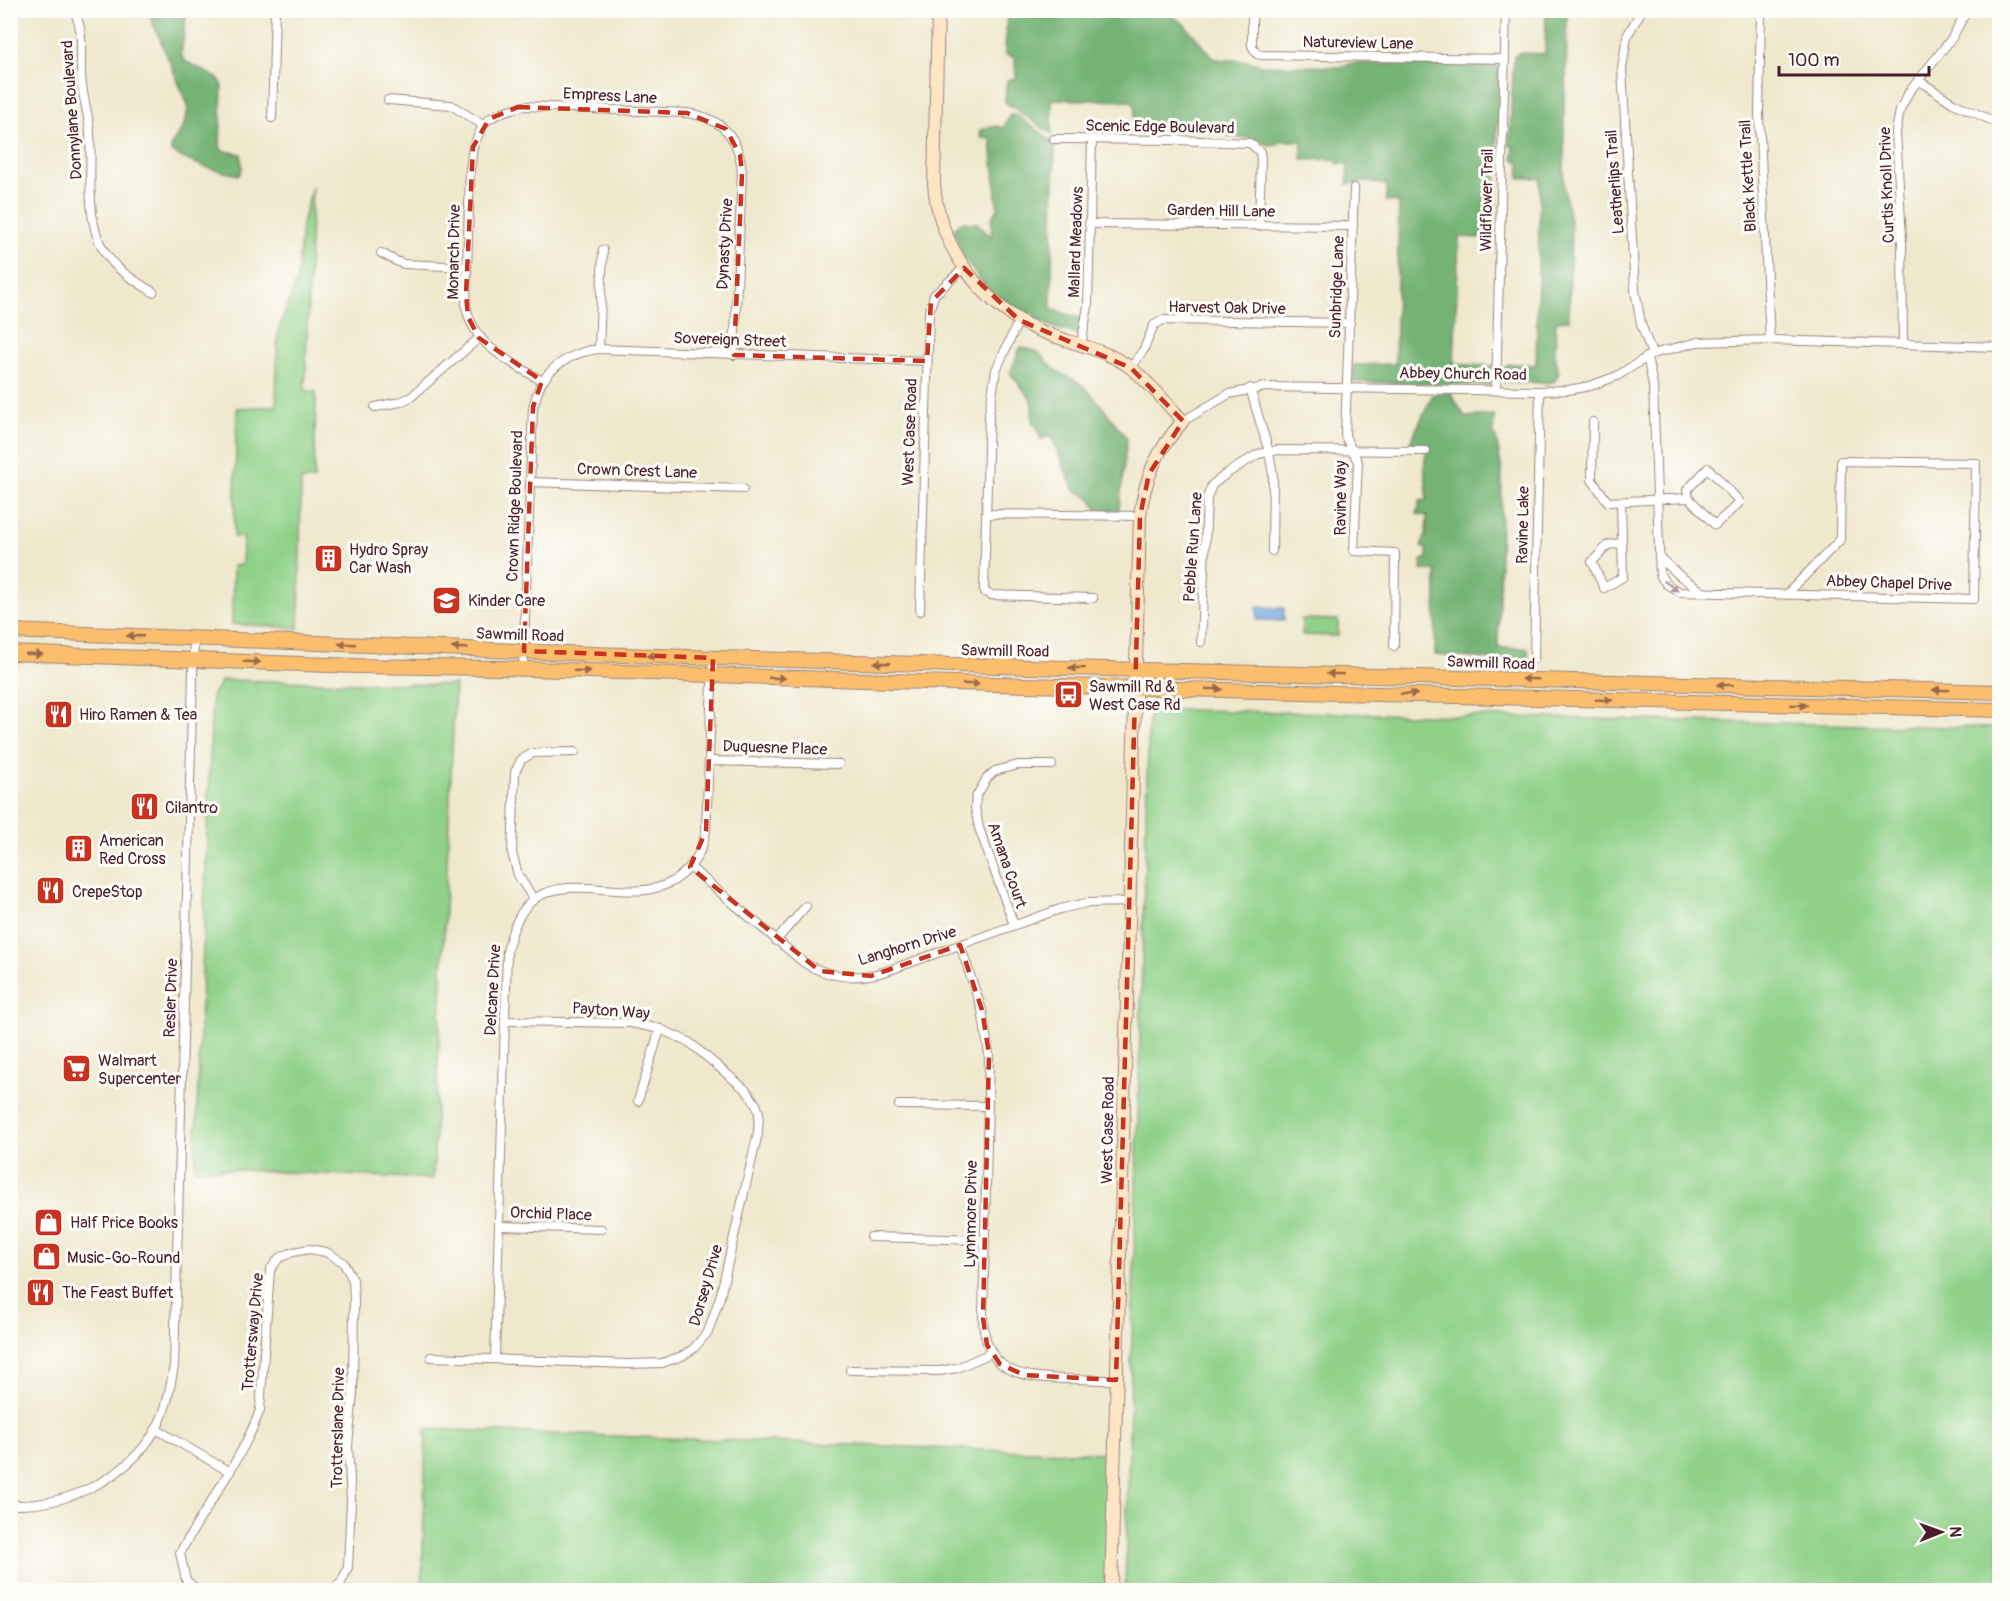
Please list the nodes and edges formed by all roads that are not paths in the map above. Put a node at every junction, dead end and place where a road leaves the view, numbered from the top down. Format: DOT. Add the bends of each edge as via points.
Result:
graph roads {
  1 [pos="73,10"];
  2 [pos="275,10"];
  3 [pos="938,10"];
  4 [pos="1252,10"];
  5 [pos="1506,10"];
  6 [pos="1642,10"];
  7 [pos="1761,10"];
  8 [pos="1967,10"];
  9 [pos="1505,59"];
  10 [pos="1918,80"];
  11 [pos="388,100"];
  12 [pos="272,118"];
  13 [pos="2000,124"];
  14 [pos="483,125"];
  15 [pos="732,137"];
  16 [pos="1054,139"];
  17 [pos="1092,140"];
  18 [pos="1354,188"];
  19 [pos="1089,224"];
  20 [pos="1259,226"];
  21 [pos="1353,226"];
  22 [pos="603,250"];
  23 [pos="381,253"];
  24 [pos="466,267"];
  25 [pos="964,268"];
  26 [pos="153,292"];
  27 [pos="1019,320"];
  28 [pos="1350,323"];
  29 [pos="479,338"];
  30 [pos="1770,340"];
  31 [pos="1903,344"];
  32 [pos="1081,345"];
  33 [pos="2000,347"];
  34 [pos="599,349"];
  35 [pos="734,355"];
  36 [pos="1650,356"];
  37 [pos="927,361"];
  38 [pos="1131,368"];
  39 [pos="542,381"];
  40 [pos="1346,387"];
  41 [pos="1250,388"];
  42 [pos="1496,390"];
  43 [pos="1540,391"];
  44 [pos="375,407"];
  45 [pos="1183,421"];
  46 [pos="1593,422"];
  47 [pos="1353,451"];
  48 [pos="1426,451"];
  49 [pos="1269,452"];
  50 [pos="530,482"];
  51 [pos="743,489"];
  52 [pos="1689,498"];
  53 [pos="1657,501"];
  54 [pos="1621,502"];
  55 [pos="987,514"];
  56 [pos="1140,516"];
  57 [pos="1622,543"];
  58 [pos="1272,551"];
  59 [pos="1659,557"];
  60 [pos="1703,592"];
  61 [pos="1787,594"];
  62 [pos="1093,598"];
  63 [pos="920,611"];
  64 [pos="10,631"];
  65 [pos="194,638"];
  66 [pos="1202,642"];
  67 [pos="1394,646"];
  68 [pos="524,651"];
  69 [pos="10,653"];
  70 [pos="713,658"];
  71 [pos="1534,659"];
  72 [pos="194,660"];
  73 [pos="523,669"];
  74 [pos="1135,669"];
  75 [pos="712,676"];
  76 [pos="1135,687"];
  77 [pos="2000,692"];
  78 [pos="2000,710"];
  79 [pos="575,752"];
  80 [pos="710,761"];
  81 [pos="839,764"];
  82 [pos="1052,765"];
  83 [pos="690,867"];
  84 [pos="534,900"];
  85 [pos="1129,902"];
  86 [pos="806,906"];
  87 [pos="1014,925"];
  88 [pos="776,941"];
  89 [pos="960,945"];
  90 [pos="505,1021"];
  91 [pos="660,1029"];
  92 [pos="734,1080"];
  93 [pos="638,1101"];
  94 [pos="899,1105"];
  95 [pos="987,1106"];
  96 [pos="500,1226"];
  97 [pos="601,1229"];
  98 [pos="871,1237"];
  99 [pos="984,1240"];
  100 [pos="343,1262"];
  101 [pos="991,1353"];
  102 [pos="431,1357"];
  103 [pos="495,1359"];
  104 [pos="850,1370"];
  105 [pos="1116,1380"];
  106 [pos="156,1428"];
  107 [pos="230,1472"];
  108 [pos="10,1505"];
  109 [pos="195,1589"];
  110 [pos="331,1590"];
  111 [pos="1111,1590"];
  1 -- 26 [label="street, Donnylane Boulevard" via="80,25 95,230 113,263"];
  2 -- 12 [label="street"];
  3 -- 25 [label="main road" via="935,197"];
  4 -- 9 [label="street, Natureview Lane" via="1252,46 1261,55"];
  5 -- 9 [label="street, Wildflower Trail"];
  6 -- 36 [label="street, Leatherlips Trail" via="1627,36 1622,69 1635,290"];
  7 -- 30 [label="street, Black Kettle Trail" via="1759,114"];
  8 -- 10 [label="street, Curtis Knoll Drive" via="1952,38"];
  9 -- 42 [label="street, Wildflower Trail"];
  10 -- 13 [label="street" via="1953,104"];
  10 -- 31 [label="street, Curtis Knoll Drive" via="1904,100 1896,132"];
  11 -- 14 [label="street" via="451,105"];
  14 -- 15 [label="street, Empress Lane" via="497,114 518,107 576,108 695,114 718,123"];
  14 -- 24 [label="street, Monarch Drive" via="471,158"];
  15 -- 35 [label="street, Dynasty Drive" via="740,155 742,174"];
  16 -- 17 [label="street, Scenic Edge Boulevard"];
  17 -- 19 [label="street, Mallard Meadows"];
  17 -- 20 [label="street, Scenic Edge Boulevard" via="1250,143 1260,152 1261,159"];
  18 -- 21 [label="street, Sunbridge Lane"];
  19 -- 20 [label="street, Garden Hill Lane"];
  19 -- 32 [label="street, Mallard Meadows" via="1088,306"];
  20 -- 21 [label="street, Garden Hill Lane"];
  21 -- 28 [label="street, Sunbridge Lane"];
  22 -- 34 [label="street"];
  23 -- 24 [label="street" via="404,264"];
  24 -- 29 [label="street, Monarch Drive" via="468,317"];
  25 -- 27 [label="main road" via="990,297"];
  25 -- 37 [label="street, West Case Road" via="941,287 931,302"];
  27 -- 32 [label="main road"];
  27 -- 55 [label="street" via="996,370 992,390"];
  28 -- 38 [label="street, Harvest Oak Drive" via="1163,320 1154,325"];
  28 -- 40 [label="street, Sunbridge Lane"];
  29 -- 39 [label="street"];
  29 -- 44 [label="street" via="411,397"];
  30 -- 31 [label="street, Abbey Church Road"];
  30 -- 36 [label="street, Abbey Church Road" via="1698,342"];
  31 -- 33 [label="street, Abbey Church Road"];
  32 -- 38 [label="main road"];
  34 -- 35 [label="street, Sovereign Street"];
  34 -- 39 [label="street, Sovereign Street" via="563,361"];
  35 -- 37 [label="street, Sovereign Street"];
  36 -- 43 [label="street, Abbey Church Road" via="1590,386"];
  36 -- 53 [label="street, Abbey Chapel Drive"];
  37 -- 63 [label="street, West Case Road"];
  38 -- 45 [label="main road"];
  39 -- 50 [label="street, Crown Ridge Boulevard" via="533,407"];
  40 -- 41 [label="street, Abbey Church Road"];
  40 -- 42 [label="street, Abbey Church Road"];
  40 -- 47 [label="street, Ravine Way" via="1345,436"];
  41 -- 45 [label="street, Abbey Church Road" via="1222,398"];
  41 -- 49 [label="street"];
  42 -- 43 [label="street, Abbey Church Road"];
  43 -- 71 [label="street, Ravine Lake"];
  45 -- 56 [label="main road, Abbey Church Road" via="1149,474"];
  46 -- 54 [label="street" via="1592,480 1608,502"];
  47 -- 48 [label="street, Pebble Run Lane"];
  47 -- 49 [label="street, Pebble Run Lane"];
  47 -- 67 [label="street, Ravine Way" via="1358,462 1354,551 1395,553"];
  49 -- 58 [label="street" via="1273,475"];
  49 -- 66 [label="street, Pebble Run Lane" via="1240,465 1209,491"];
  50 -- 51 [label="street, Crown Crest Lane"];
  50 -- 68 [label="street, Crown Ridge Boulevard"];
  52 -- 52 [label="street" via="1687,490 1708,468 1740,502 1715,525"];
  52 -- 53 [label="street"];
  53 -- 54 [label="street"];
  53 -- 59 [label="street, Abbey Chapel Drive"];
  54 -- 57 [label="street"];
  55 -- 56 [label="street"];
  55 -- 62 [label="street" via="985,592"];
  56 -- 74 [label="main road, Abbey Church Road"];
  57 -- 57 [label="street" via="1608,545 1592,562 1604,588 1623,577"];
  59 -- 60 [label="street"];
  59 -- 60 [label="street, Abbey Chapel Drive, one-way" via="1660,575 1666,584 1680,592"];
  60 -- 61 [label="street, Abbey Chapel Drive"];
  61 -- 61 [label="street, Abbey Chapel Drive" via="1840,540 1841,461 1976,463 1974,599"];
  65 -- 64 [label="main road, Sawmill Road, one-way"];
  68 -- 65 [label="main road, Sawmill Road, one-way"];
  65 -- 72 [label="street, Resler Drive"];
  70 -- 68 [label="main road, Sawmill Road, one-way"];
  68 -- 73 [label="street, Crown Ridge Boulevard"];
  69 -- 72 [label="main road, Sawmill Road, one-way"];
  74 -- 70 [label="main road, Sawmill Road, one-way"];
  70 -- 75 [label="street"];
  72 -- 73 [label="main road, Sawmill Road, one-way"];
  72 -- 106 [label="street, Resler Drive" via="174,1366 168,1400"];
  73 -- 75 [label="main road, Sawmill Road, one-way"];
  74 -- 76 [label="main road, West Case Road"];
  77 -- 74 [label="main road, Sawmill Road, one-way"];
  75 -- 76 [label="main road, Sawmill Road, one-way"];
  75 -- 80 [label="street"];
  76 -- 78 [label="main road, Sawmill Road, one-way"];
  76 -- 85 [label="main road, West Case Road"];
  79 -- 84 [label="street" via="533,753 521,760 515,772 512,853 518,875"];
  80 -- 81 [label="street, Duquesne Place"];
  80 -- 83 [label="street" via="704,841"];
  82 -- 87 [label="street, Amana Court" via="1018,765 995,771 976,797 979,828"];
  83 -- 84 [label="street" via="670,883 652,889 558,890"];
  83 -- 88 [label="street, Langhorn Drive"];
  84 -- 90 [label="street, Delcane Drive" via="515,923 510,937"];
  85 -- 87 [label="street, Langhorn Drive" via="1080,904"];
  85 -- 105 [label="main road, West Case Road"];
  86 -- 88 [label="street"];
  87 -- 89 [label="street, Langhorn Drive"];
  88 -- 89 [label="street, Langhorn Drive" via="812,968 853,977 871,976"];
  89 -- 95 [label="street, Lynnmore Drive" via="987,1030"];
  90 -- 91 [label="street, Payton Way" via="631,1023"];
  90 -- 96 [label="street, Delcane Drive"];
  91 -- 92 [label="street, Payton Way" via="689,1042"];
  91 -- 93 [label="street"];
  92 -- 103 [label="street, Dorsey Drive" via="756,1104 759,1132 720,1297 704,1339 682,1356 662,1363"];
  94 -- 95 [label="street"];
  95 -- 99 [label="street, Lynnmore Drive"];
  96 -- 97 [label="street, Orchid Place"];
  96 -- 103 [label="street, Delcane Drive"];
  98 -- 99 [label="street"];
  99 -- 101 [label="street, Lynnmore Drive" via="983,1327"];
  100 -- 107 [label="street, Trottersway Drive" via="326,1252 309,1249 279,1258 270,1270 260,1410"];
  100 -- 110 [label="street, Trotterslane Drive" via="353,1280 354,1300 348,1444 350,1514 348,1567 341,1584"];
  101 -- 104 [label="street" via="957,1368 939,1371"];
  101 -- 105 [label="street" via="1000,1364 1024,1376"];
  102 -- 103 [label="street, Dorsey Drive"];
  105 -- 111 [label="main road, West Case Road"];
  106 -- 107 [label="street"];
  106 -- 108 [label="street, Resler Drive" via="116,1473 91,1488 46,1502"];
  107 -- 109 [label="street, Trottersway Drive" via="180,1553 186,1580"];
}
